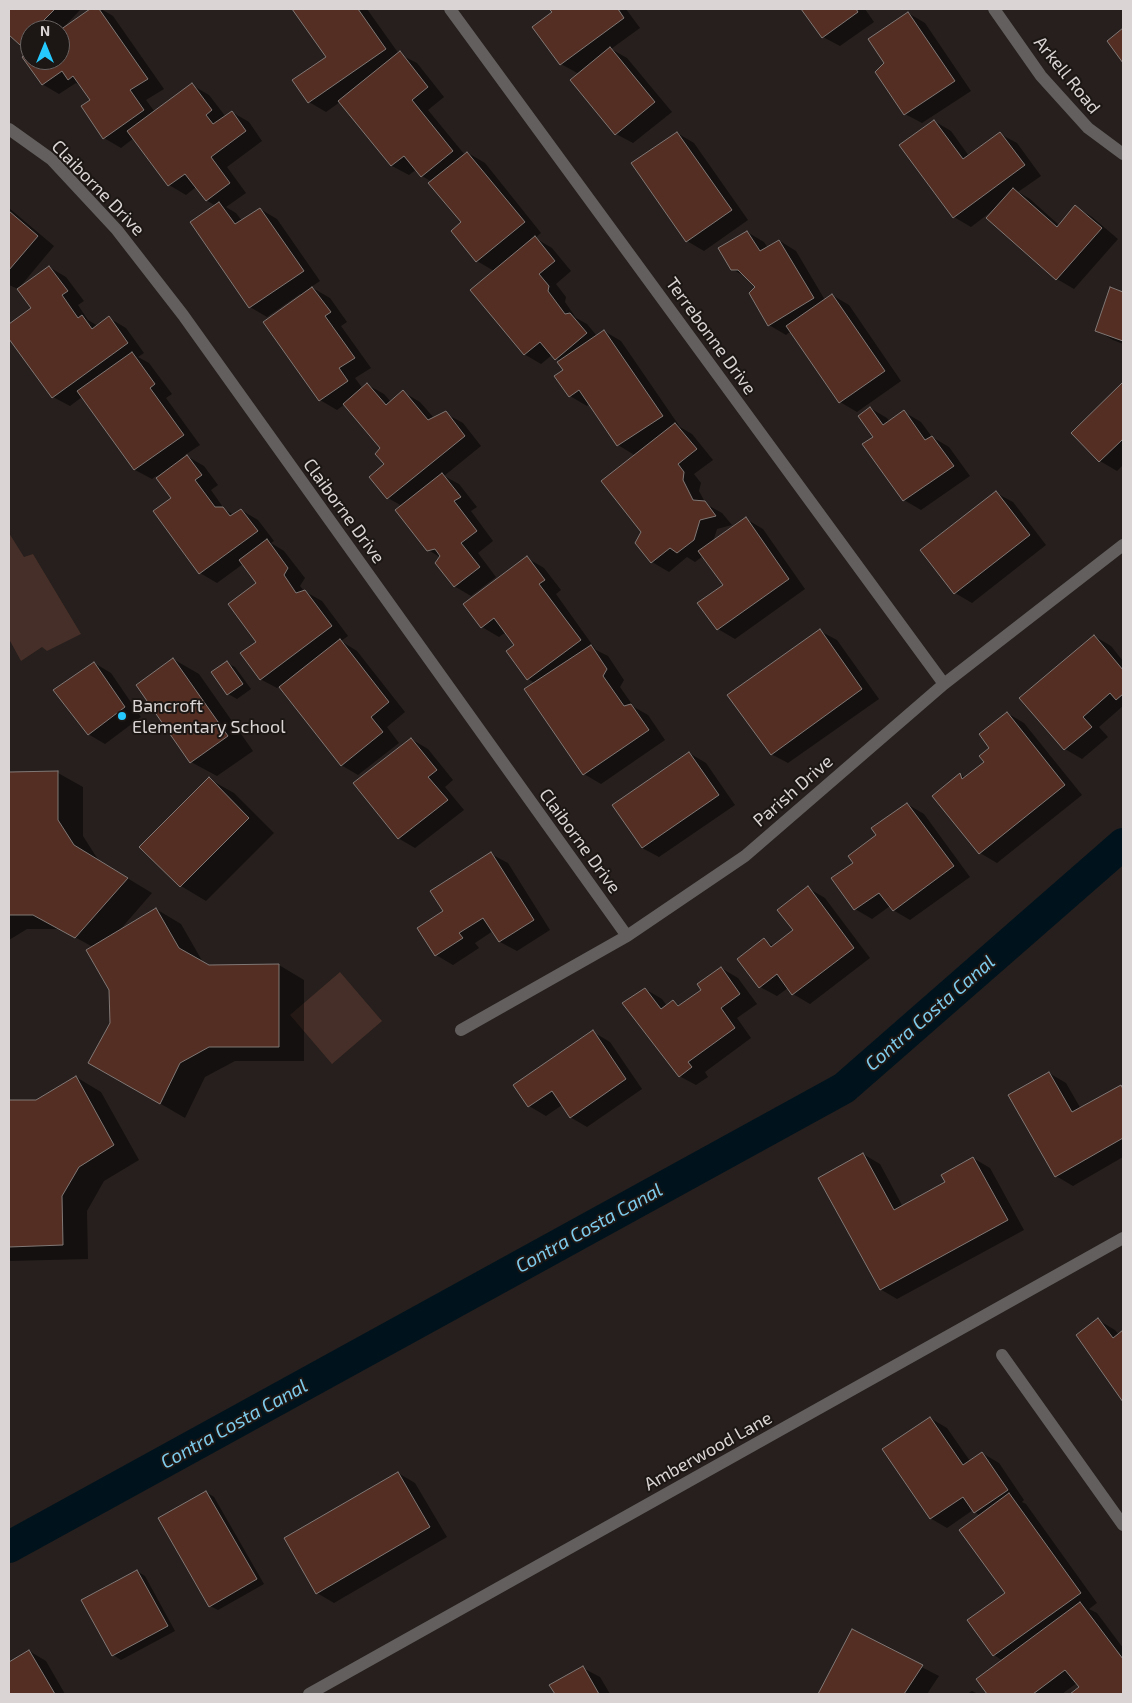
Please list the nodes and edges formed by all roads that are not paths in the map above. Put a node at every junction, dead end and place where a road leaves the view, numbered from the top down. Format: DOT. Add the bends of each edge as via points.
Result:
graph roads {
  1 [pos="450,9"];
  2 [pos="994,9"];
  3 [pos="9,129"];
  4 [pos="1123,154"];
  5 [pos="1122,548"];
  6 [pos="944,684"];
  7 [pos="626,936"];
  8 [pos="461,1030"];
  9 [pos="1123,1238"];
  10 [pos="1002,1355"];
  11 [pos="1123,1525"];
  12 [pos="310,1694"];
  1 -- 6 [label="street, Terrebonne Drive"];
  2 -- 4 [label="street, Arkell Road" via="1041,76 1088,128"];
  3 -- 7 [label="street, Claiborne Drive" via="50,159 117,230 183,315"];
  5 -- 6 [label="street, Parish Drive"];
  6 -- 7 [label="street, Parish Drive" via="744,856"];
  7 -- 8 [label="street, Parish Drive"];
  9 -- 12 [label="street, Amberwood Lane"];
  10 -- 11 [label="street"];
}
